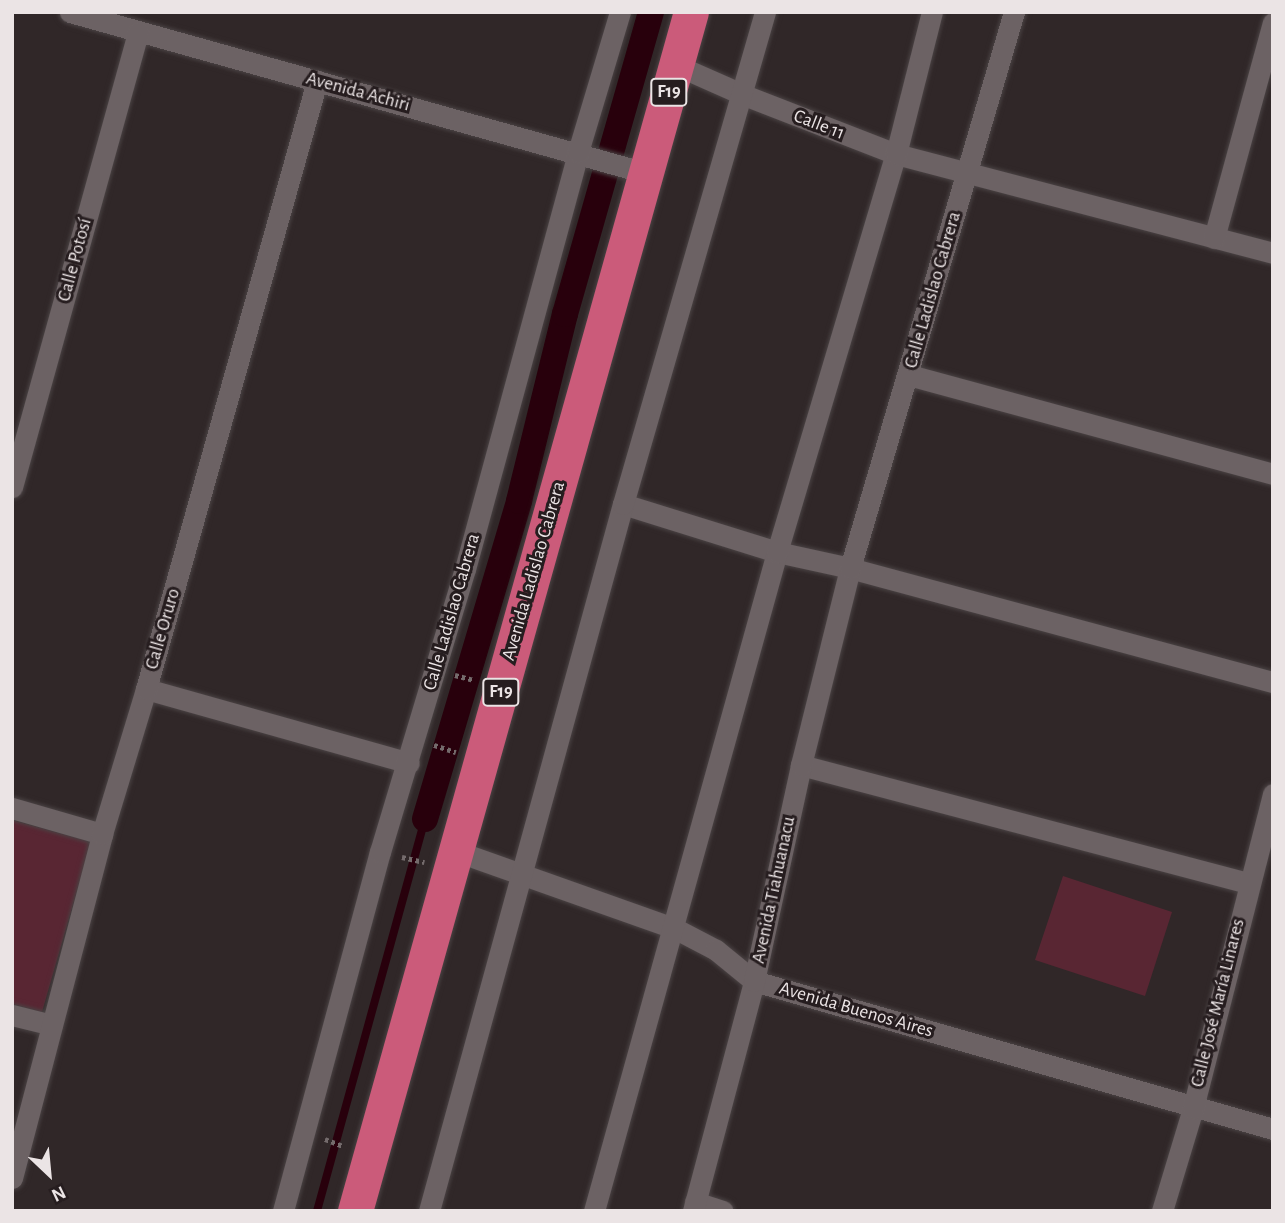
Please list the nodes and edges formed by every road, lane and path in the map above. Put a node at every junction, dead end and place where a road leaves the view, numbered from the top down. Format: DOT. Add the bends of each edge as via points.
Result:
graph roads {
  1 [pos="70,12"];
  2 [pos="620,12"];
  3 [pos="691,12"];
  4 [pos="765,12"];
  5 [pos="932,12"];
  6 [pos="1014,12"];
  7 [pos="102,16"];
  8 [pos="1273,23"];
  9 [pos="138,32"];
  10 [pos="676,65"];
  11 [pos="317,81"];
  12 [pos="744,95"];
  13 [pos="584,154"];
  14 [pos="896,154"];
  15 [pos="637,170"];
  16 [pos="967,172"];
  17 [pos="1214,238"];
  18 [pos="1273,253"];
  19 [pos="909,374"];
  20 [pos="1273,474"];
  21 [pos="12,487"];
  22 [pos="623,505"];
  23 [pos="777,551"];
  24 [pos="850,568"];
  25 [pos="1273,682"];
  26 [pos="146,690"];
  27 [pos="432,744"];
  28 [pos="464,754"];
  29 [pos="409,763"];
  30 [pos="801,765"];
  31 [pos="1273,794"];
  32 [pos="12,808"];
  33 [pos="102,834"];
  34 [pos="398,856"];
  35 [pos="441,857"];
  36 [pos="522,874"];
  37 [pos="1248,883"];
  38 [pos="674,929"];
  39 [pos="754,981"];
  40 [pos="12,1015"];
  41 [pos="52,1025"];
  42 [pos="1193,1108"];
  43 [pos="1273,1129"];
  44 [pos="324,1138"];
  45 [pos="343,1146"];
  46 [pos="12,1178"];
  47 [pos="694,1206"];
  48 [pos="283,1211"];
  49 [pos="355,1211"];
  50 [pos="429,1211"];
  51 [pos="594,1211"];
  52 [pos="723,1211"];
  53 [pos="1162,1211"];
  1 -- 7 [label="street, Avenida Achiri"];
  2 -- 13 [label="street, Calle Ladislao Cabrera"];
  3 -- 10 [label="highway, Avenida Ladislao Cabrera / F19"];
  4 -- 12 [label="street"];
  5 -- 14 [label="street"];
  6 -- 16 [label="street, Calle Ladislao Cabrera"];
  7 -- 9 [label="street, Avenida Achiri"];
  8 -- 17 [label="street"];
  9 -- 11 [label="street, Avenida Achiri"];
  9 -- 21 [label="street, Calle Potosí"];
  10 -- 12 [label="street, Calle 11"];
  10 -- 15 [label="highway, Avenida Ladislao Cabrera / F19"];
  11 -- 13 [label="street, Avenida Achiri"];
  11 -- 26 [label="street, Calle Oruro"];
  12 -- 14 [label="street, Calle 11"];
  12 -- 22 [label="street"];
  13 -- 15 [label="street, Avenida Achiri"];
  13 -- 29 [label="street, Calle Ladislao Cabrera"];
  14 -- 16 [label="street, Calle 11"];
  14 -- 23 [label="street"];
  15 -- 35 [label="highway, Avenida Ladislao Cabrera / F19"];
  16 -- 17 [label="street, Calle 11"];
  16 -- 19 [label="street, Calle Ladislao Cabrera"];
  17 -- 18 [label="street, Calle 11"];
  19 -- 20 [label="street"];
  19 -- 24 [label="street, Calle Ladislao Cabrera"];
  22 -- 23 [label="street"];
  22 -- 36 [label="street"];
  23 -- 24 [label="street"];
  23 -- 38 [label="street"];
  24 -- 25 [label="street"];
  24 -- 30 [label="street, Avenida Tiahuanacu"];
  26 -- 29 [label="street"];
  26 -- 33 [label="street, Calle Oruro"];
  27 -- 28 [label="path"];
  29 -- 48 [label="street, Calle Ladislao Cabrera" via="380,852"];
  30 -- 37 [label="street"];
  30 -- 39 [label="street, Avenida Tiahuanacu"];
  31 -- 37 [label="street, Calle José María Linares"];
  32 -- 33 [label="street"];
  33 -- 41 [label="street, Calle Oruro"];
  34 -- 35 [label="path"];
  35 -- 36 [label="street, Avenida Buenos Aires"];
  35 -- 49 [label="highway, Avenida Ladislao Cabrera / F19"];
  36 -- 38 [label="street, Avenida Buenos Aires"];
  36 -- 50 [label="street"];
  37 -- 42 [label="street, Calle José María Linares"];
  38 -- 39 [label="street, Avenida Buenos Aires" via="716,950"];
  38 -- 51 [label="street"];
  39 -- 42 [label="street, Avenida Buenos Aires"];
  39 -- 47 [label="street, Avenida Tiahuanacu"];
  40 -- 41 [label="street"];
  41 -- 46 [label="street, Calle Oruro"];
  42 -- 43 [label="street, Avenida Buenos Aires"];
  42 -- 53 [label="street, Calle José María Linares"];
  44 -- 45 [label="path"];
  47 -- 52 [label="street"];
}
